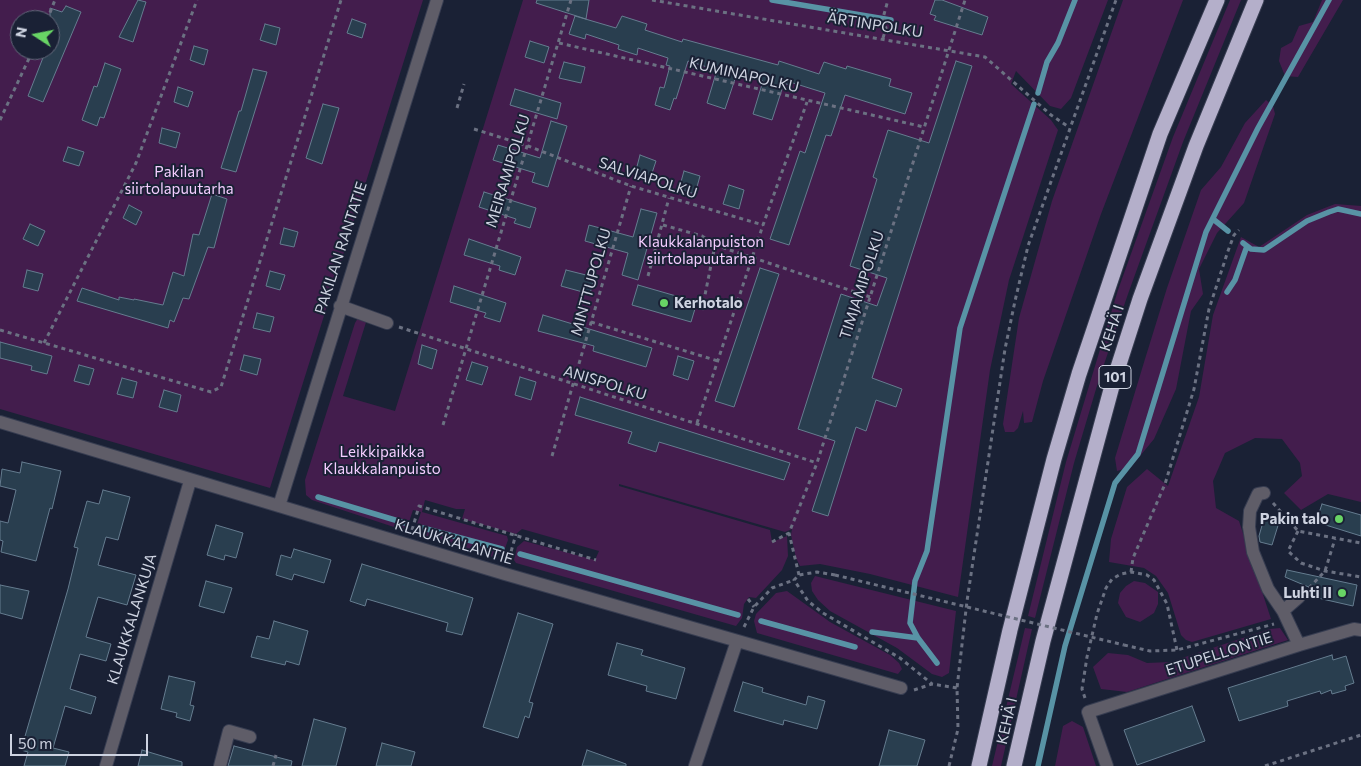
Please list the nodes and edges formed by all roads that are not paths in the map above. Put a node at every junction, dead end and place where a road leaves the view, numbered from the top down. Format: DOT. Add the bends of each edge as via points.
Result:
graph roads {
  1 [pos="437,0"];
  2 [pos="1216,0"];
  3 [pos="1256,0"];
  4 [pos="340,306"];
  5 [pos="387,323"];
  6 [pos="0,422"];
  7 [pos="190,481"];
  8 [pos="1264,493"];
  9 [pos="279,506"];
  10 [pos="1299,597"];
  11 [pos="1286,617"];
  12 [pos="1361,630"];
  13 [pos="737,641"];
  14 [pos="1299,646"];
  15 [pos="901,688"];
  16 [pos="250,737"];
  17 [pos="106,766"];
  18 [pos="220,766"];
  19 [pos="695,766"];
  20 [pos="979,766"];
  21 [pos="1014,766"];
  22 [pos="1107,766"];
  1 -- 4 [label="street, PAKILAN RANTATIE"];
  2 -- 20 [label="highway, KEHÄ I / 101" via="1160,134 1079,374 1010,630"];
  3 -- 21 [label="highway, KEHÄ I / 101" via="1193,156 1112,386 1048,622"];
  4 -- 5 [label="street"];
  4 -- 9 [label="street, PAKILAN RANTATIE"];
  6 -- 7 [label="street, KLAUKKALANTIE"];
  7 -- 9 [label="street, KLAUKKALANTIE"];
  7 -- 17 [label="street, KLAUKKALANKUJA"];
  8 -- 11 [label="street" via="1258,494 1250,511 1253,552 1268,589"];
  9 -- 13 [label="street, KLAUKKALANTIE"];
  10 -- 11 [label="street"];
  11 -- 14 [label="street"];
  12 -- 14 [label="street, ETUPELLONTIE"];
  13 -- 15 [label="street, KLAUKKALANTIE"];
  13 -- 19 [label="street"];
  14 -- 22 [label="street, ETUPELLONTIE" via="1088,712"];
  16 -- 18 [label="street" via="229,731"];
}
